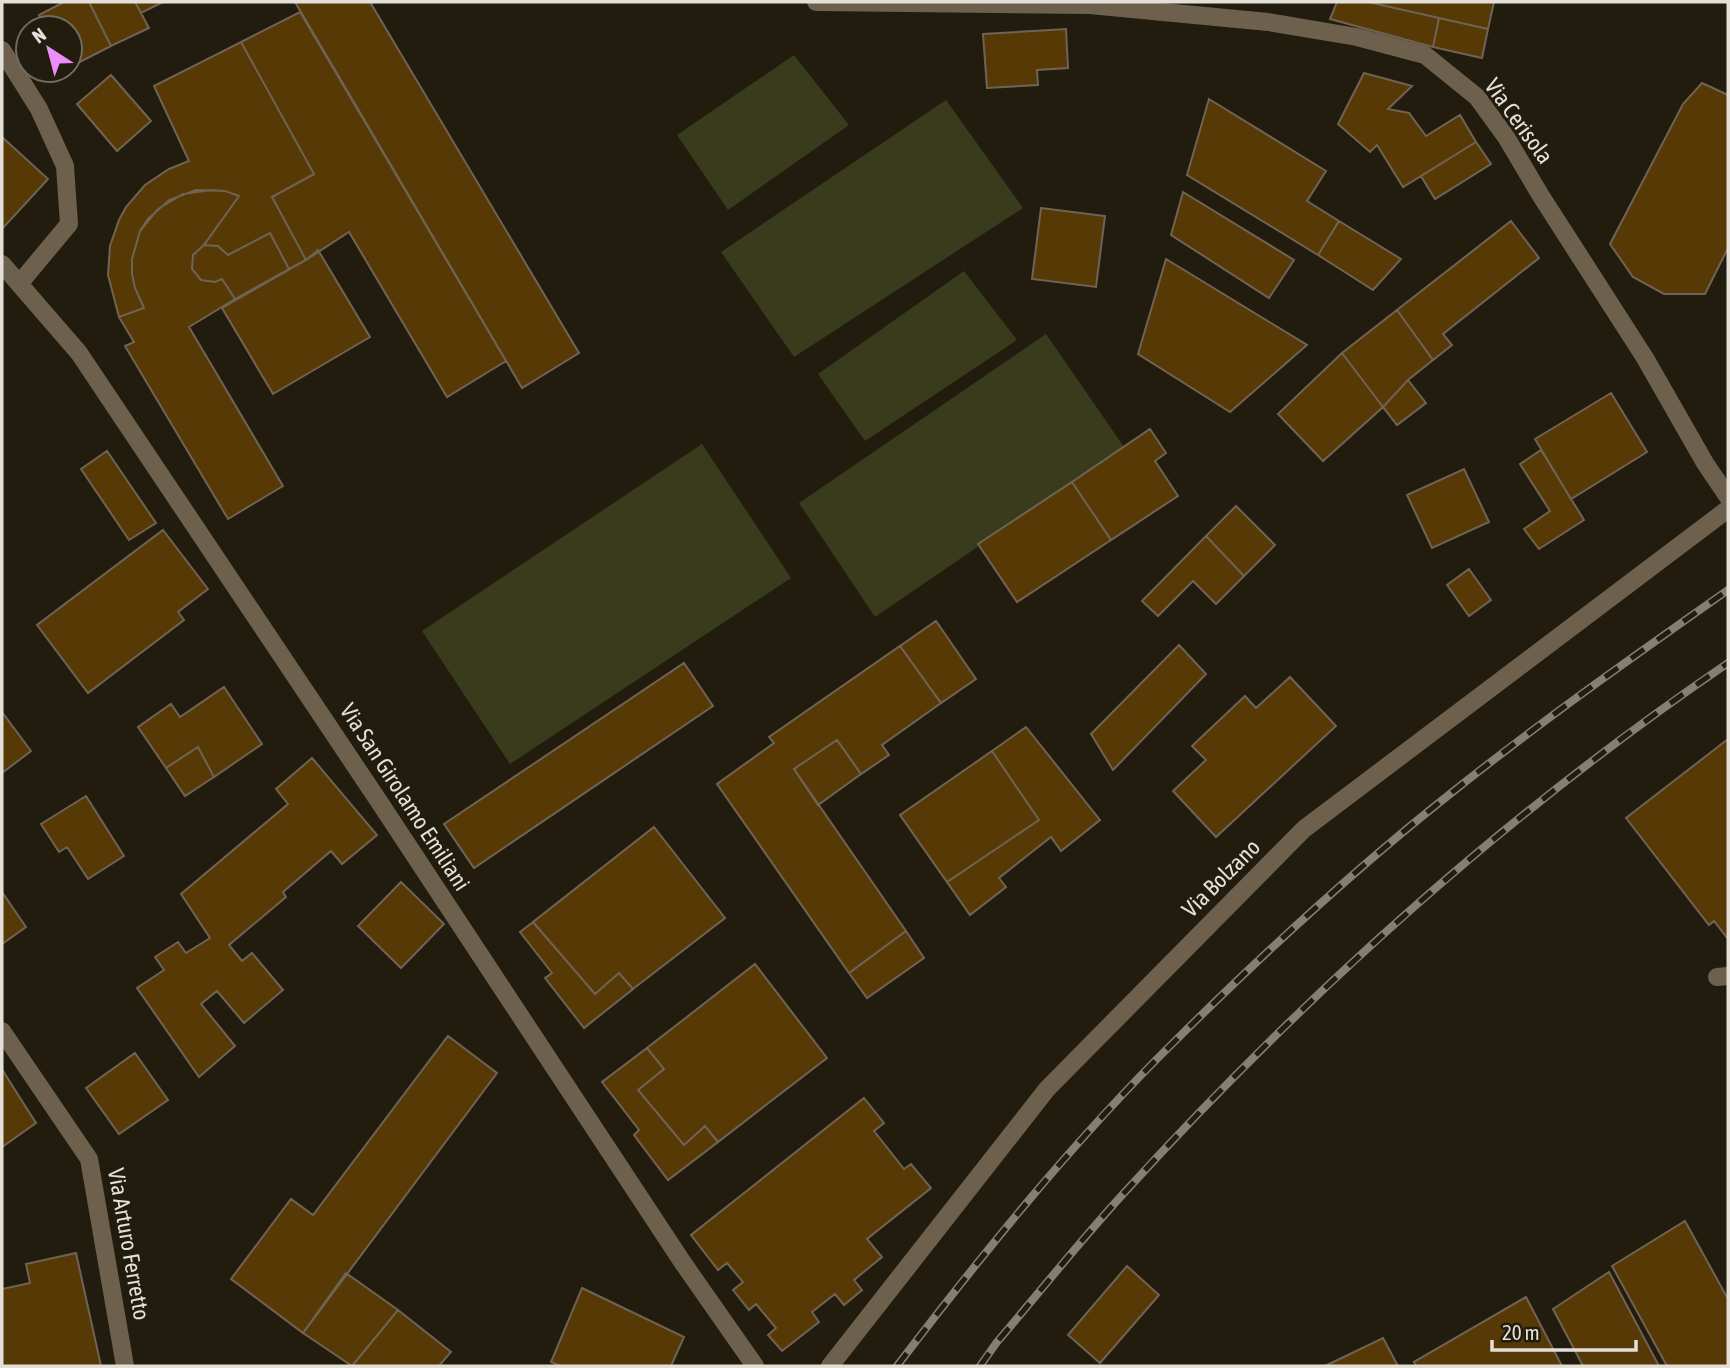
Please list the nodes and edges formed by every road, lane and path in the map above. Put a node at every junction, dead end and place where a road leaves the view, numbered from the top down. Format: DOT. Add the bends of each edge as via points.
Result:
graph roads {
  1 [pos="816,2"];
  2 [pos="2,50"];
  3 [pos="2,264"];
  4 [pos="19,284"];
  5 [pos="1728,497"];
  6 [pos="1728,509"];
  7 [pos="2,1031"];
  8 [pos="7,1051"];
  9 [pos="125,1366"];
  10 [pos="755,1366"];
  11 [pos="830,1366"];
  1 -- 5 [label="street, Via Cerisola" via="1090,5 1268,22 1357,37 1425,55 1477,97 1506,137"];
  2 -- 4 [label="street" via="39,109 65,166 69,223"];
  3 -- 4 [label="street, Via San Girolamo Emiliani"];
  4 -- 10 [label="street, Via San Girolamo Emiliani" via="79,353"];
  6 -- 11 [label="street, Via Bolzano" via="1304,830 1047,1089"];
  7 -- 8 [label="street, Via Arturo Ferretto"];
  8 -- 9 [label="street, Via Arturo Ferretto" via="89,1159"];
}
